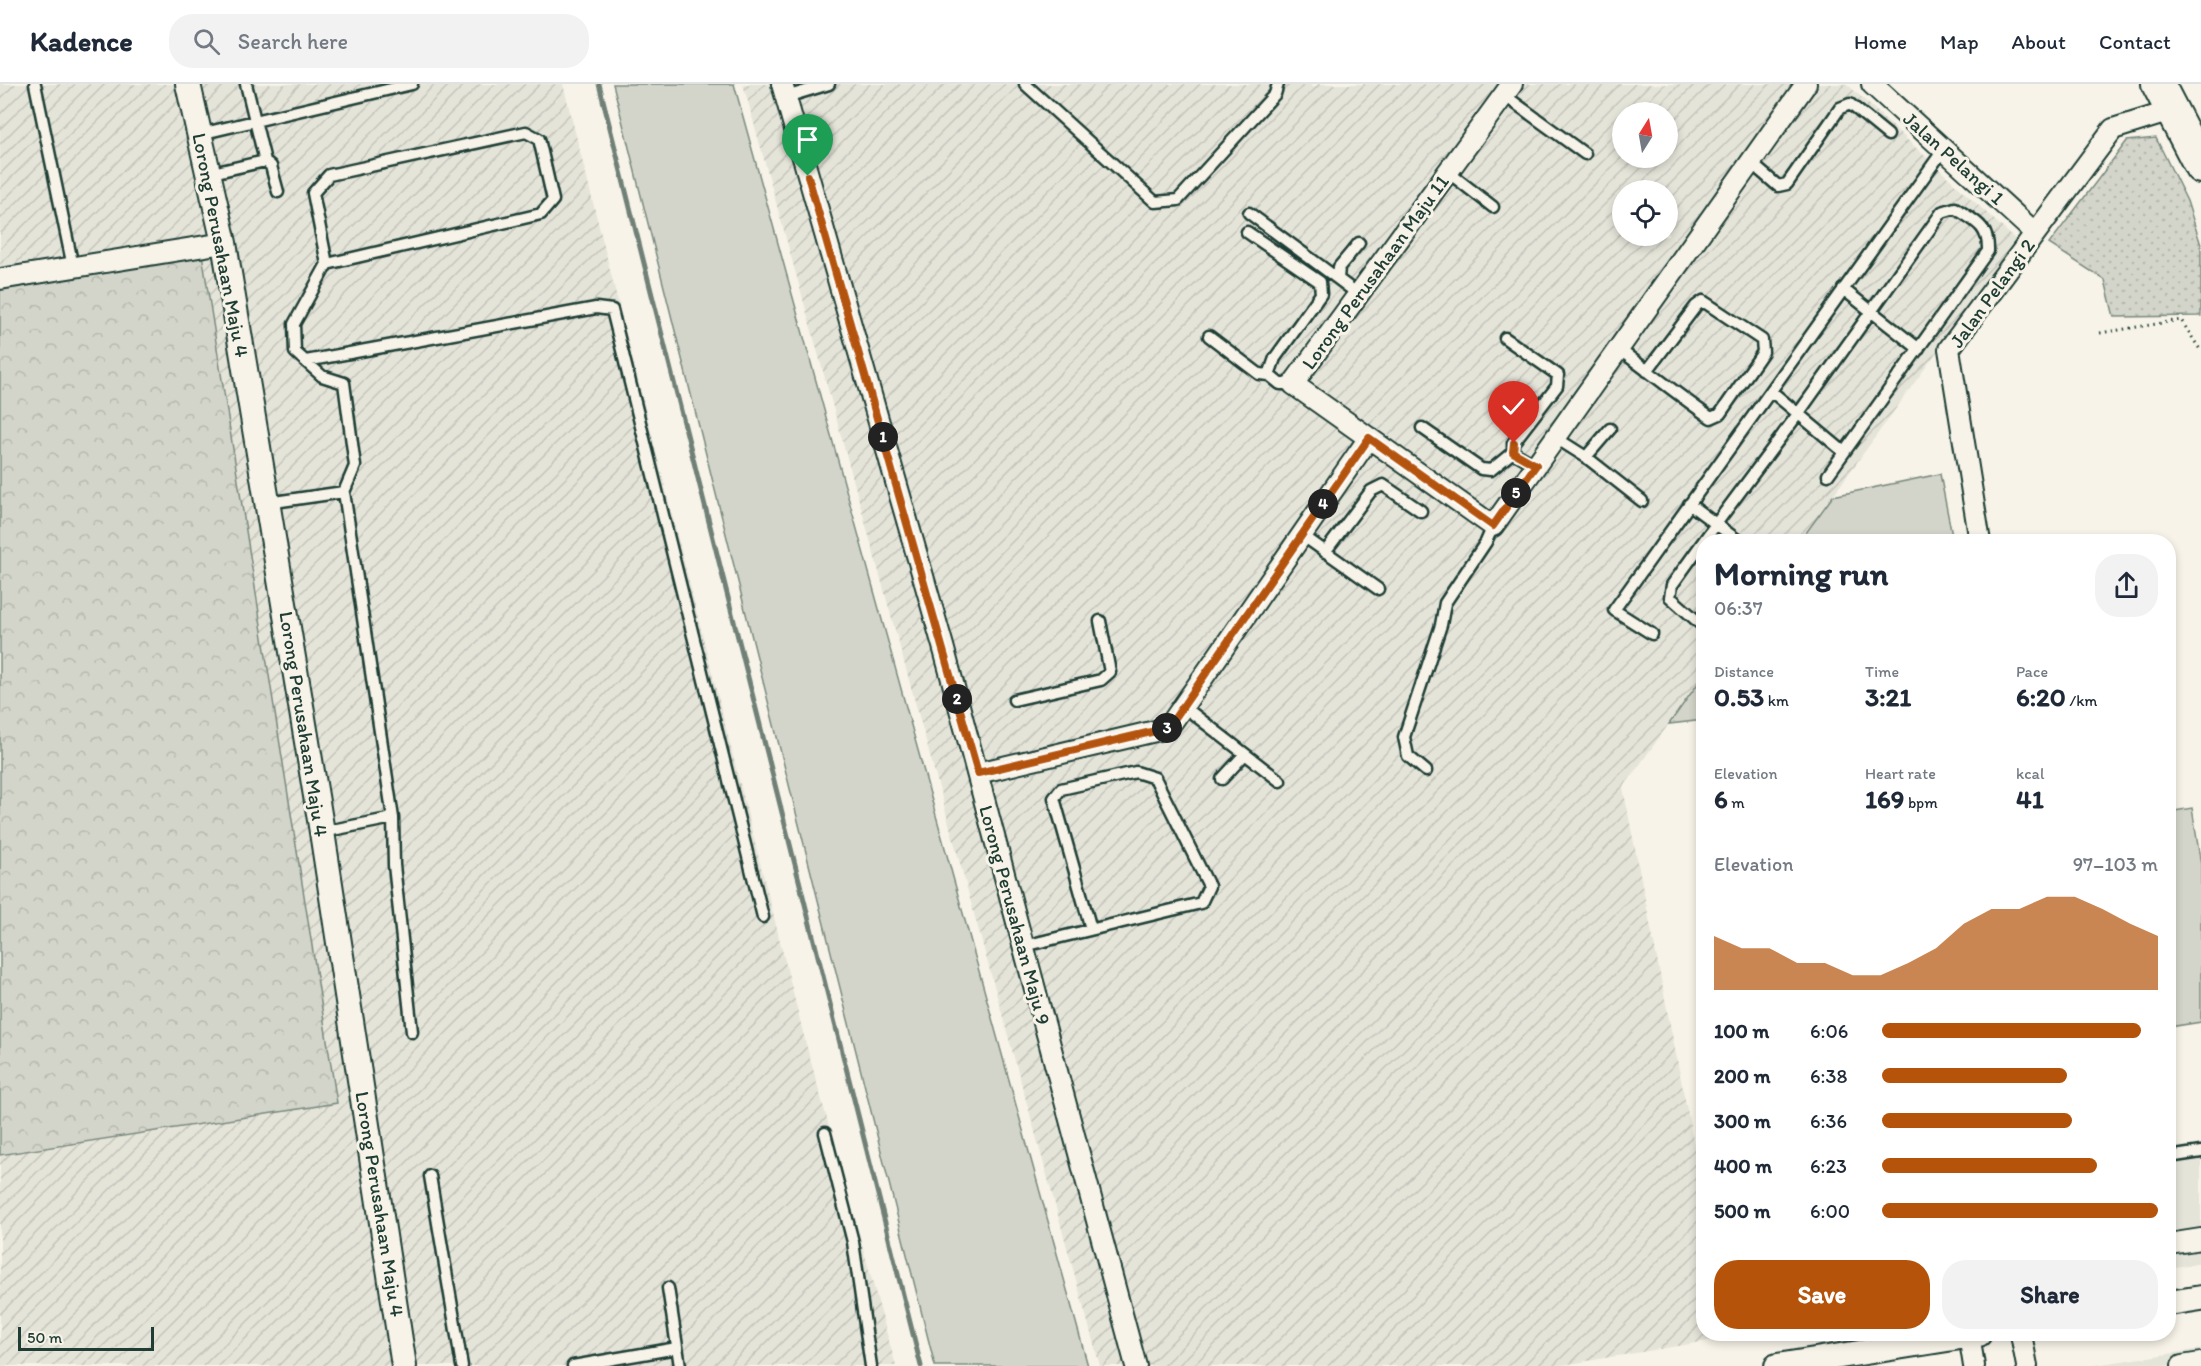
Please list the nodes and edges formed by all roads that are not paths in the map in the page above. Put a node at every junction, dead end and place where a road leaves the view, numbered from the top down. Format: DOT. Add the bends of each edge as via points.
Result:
graph roads {
  1 [pos="35,84"];
  2 [pos="188,84"];
  3 [pos="246,84"];
  4 [pos="412,84"];
  5 [pos="829,84"];
  6 [pos="1025,84"];
  7 [pos="1278,84"];
  8 [pos="1806,84"];
  9 [pos="1872,84"];
  10 [pos="1508,90"];
  11 [pos="784,91"];
  12 [pos="2164,98"];
  13 [pos="255,121"];
  14 [pos="200,134"];
  15 [pos="1888,135"];
  16 [pos="1944,149"];
  17 [pos="1585,154"];
  18 [pos="265,161"];
  19 [pos="1750,162"];
  20 [pos="2201,168"];
  21 [pos="1448,172"];
  22 [pos="208,174"];
  23 [pos="278,192"];
  24 [pos="1493,207"];
  25 [pos="1249,213"];
  26 [pos="1247,232"];
  27 [pos="2035,233"];
  28 [pos="224,243"];
  29 [pos="1359,243"];
  30 [pos="327,264"];
  31 [pos="73,267"];
  32 [pos="0,279"];
  33 [pos="1338,279"];
  34 [pos="1843,289"];
  35 [pos="1358,294"];
  36 [pos="1871,311"];
  37 [pos="1209,336"];
  38 [pos="1505,338"];
  39 [pos="1618,349"];
  40 [pos="1919,349"];
  41 [pos="306,361"];
  42 [pos="1647,371"];
  43 [pos="1269,375"];
  44 [pos="1293,384"];
  45 [pos="1771,391"];
  46 [pos="1798,414"];
  47 [pos="1422,428"];
  48 [pos="1610,429"];
  49 [pos="1369,438"];
  50 [pos="1556,438"];
  51 [pos="1513,452"];
  52 [pos="1844,452"];
  53 [pos="1586,457"];
  54 [pos="1536,465"];
  55 [pos="1827,475"];
  56 [pos="344,492"];
  57 [pos="1642,501"];
  58 [pos="267,503"];
  59 [pos="1689,504"];
  60 [pos="1421,511"];
  61 [pos="1716,524"];
  62 [pos="1493,526"];
  63 [pos="1709,534"];
  64 [pos="1729,534"];
  65 [pos="1979,534"];
  66 [pos="1302,535"];
  67 [pos="1326,552"];
  68 [pos="1696,552"];
  69 [pos="1378,589"];
  70 [pos="1696,620"];
  71 [pos="1100,621"];
  72 [pos="1652,634"];
  73 [pos="1014,700"];
  74 [pos="1183,706"];
  75 [pos="1245,754"];
  76 [pos="1426,771"];
  77 [pos="978,773"];
  78 [pos="1222,779"];
  79 [pos="1280,781"];
  80 [pos="393,818"];
  81 [pos="322,832"];
  82 [pos="763,917"];
  83 [pos="1091,929"];
  84 [pos="1024,946"];
  85 [pos="412,1032"];
  86 [pos="825,1133"];
  87 [pos="2201,1152"];
  88 [pos="2176,1156"];
  89 [pos="430,1176"];
  90 [pos="2201,1239"];
  91 [pos="2176,1243"];
  92 [pos="668,1288"];
  93 [pos="2201,1298"];
  94 [pos="2176,1302"];
  95 [pos="1931,1341"];
  96 [pos="1974,1341"];
  97 [pos="2022,1341"];
  98 [pos="677,1348"];
  99 [pos="2201,1363"];
  100 [pos="404,1366"];
  101 [pos="462,1366"];
  102 [pos="573,1366"];
  103 [pos="680,1366"];
  104 [pos="871,1366"];
  105 [pos="1136,1366"];
  106 [pos="1778,1366"];
  107 [pos="1974,1366"];
  108 [pos="2027,1366"];
  109 [pos="2182,1366"];
  1 -- 31 [label="lane"];
  2 -- 14 [label="street, Lorong Perusahaan Maju 4"];
  3 -- 13 [label="lane"];
  4 -- 13 [label="lane"];
  5 -- 11 [label="lane"];
  6 -- 7 [label="lane" via="1155,202 1178,200 1275,94"];
  8 -- 19 [label="street"];
  9 -- 16 [label="street, Jalan Pelangi 1"];
  10 -- 17 [label="lane"];
  10 -- 21 [label="street, Lorong Perusahaan Maju 11"];
  11 -- 77 [label="street, Lorong Perusahaan Maju 9"];
  12 -- 20 [label="main road"];
  12 -- 27 [label="street, Jalan Pelangi 2" via="2113,129"];
  13 -- 14 [label="lane"];
  13 -- 18 [label="lane"];
  14 -- 22 [label="street, Lorong Perusahaan Maju 4"];
  15 -- 19 [label="lane" via="1850,104 1840,108 1787,184 1778,186"];
  16 -- 27 [label="street, Jalan Pelangi 1"];
  16 -- 34 [label="lane"];
  18 -- 22 [label="lane"];
  18 -- 23 [label="lane" via="271,166"];
  19 -- 39 [label="street"];
  21 -- 24 [label="lane"];
  21 -- 35 [label="street, Lorong Perusahaan Maju 11"];
  22 -- 28 [label="street, Lorong Perusahaan Maju 4"];
  25 -- 33 [label="lane"];
  26 -- 43 [label="lane" via="1320,282 1321,294 1275,358"];
  27 -- 65 [label="street, Jalan Pelangi 2" via="1949,349"];
  28 -- 31 [label="street"];
  28 -- 58 [label="street, Lorong Perusahaan Maju 4"];
  29 -- 33 [label="lane" via="1339,267"];
  30 -- 30 [label="lane" via="313,193 329,175 526,132 539,139 553,200 541,214"];
  30 -- 41 [label="lane" via="294,324 296,352"];
  31 -- 32 [label="street"];
  33 -- 35 [label="lane"];
  34 -- 36 [label="lane"];
  34 -- 45 [label="lane"];
  35 -- 44 [label="street, Lorong Perusahaan Maju 11"];
  36 -- 40 [label="lane"];
  36 -- 40 [label="lane" via="1942,212 1955,208 1983,227 1989,238 1988,251"];
  36 -- 46 [label="lane"];
  37 -- 43 [label="lane" via="1259,374"];
  38 -- 51 [label="lane" via="1558,375 1557,386 1514,443"];
  39 -- 42 [label="lane"];
  39 -- 50 [label="street"];
  40 -- 52 [label="lane"];
  41 -- 56 [label="lane" via="322,376 344,383 355,466"];
  41 -- 82 [label="lane" via="596,308 612,310"];
  42 -- 42 [label="lane" via="1703,301 1762,340 1763,352 1720,414 1711,418"];
  43 -- 44 [label="lane" via="1280,384"];
  44 -- 49 [label="street, Lorong Perusahaan Maju 11"];
  45 -- 46 [label="lane"];
  45 -- 59 [label="lane"];
  46 -- 52 [label="lane"];
  46 -- 61 [label="lane"];
  47 -- 51 [label="lane" via="1481,469 1491,470"];
  48 -- 53 [label="lane"];
  49 -- 62 [label="street, Lorong Perusahaan Maju 11"];
  49 -- 66 [label="street"];
  50 -- 53 [label="lane"];
  50 -- 54 [label="street"];
  51 -- 54 [label="lane"];
  52 -- 55 [label="lane"];
  53 -- 57 [label="lane"];
  54 -- 62 [label="street"];
  56 -- 58 [label="lane"];
  56 -- 80 [label="lane"];
  58 -- 81 [label="street, Lorong Perusahaan Maju 4"];
  59 -- 61 [label="lane"];
  59 -- 72 [label="lane" via="1614,610"];
  60 -- 67 [label="lane" via="1383,485 1371,491"];
  61 -- 63 [label="lane"];
  61 -- 64 [label="lane"];
  62 -- 76 [label="lane" via="1445,603 1404,737 1408,756"];
  66 -- 67 [label="lane"];
  66 -- 74 [label="street"];
  67 -- 69 [label="lane"];
  68 -- 70 [label="lane" via="1672,585 1670,597"];
  71 -- 73 [label="lane" via="1110,672 1101,680"];
  74 -- 75 [label="lane"];
  74 -- 77 [label="street" via="1168,728"];
  75 -- 78 [label="lane"];
  75 -- 79 [label="lane"];
  77 -- 84 [label="street, Lorong Perusahaan Maju 9"];
  80 -- 81 [label="lane"];
  80 -- 85 [label="lane" via="394,865"];
  81 -- 100 [label="street, Lorong Perusahaan Maju 4"];
  83 -- 83 [label="lane" via="1201,903 1209,886 1155,778 1136,772 1061,789 1054,798"];
  83 -- 84 [label="lane"];
  84 -- 105 [label="street, Lorong Perusahaan Maju 9"];
  86 -- 104 [label="lane" via="853,1242"];
  87 -- 88 [label="lane"];
  89 -- 101 [label="lane"];
  90 -- 91 [label="street"];
  92 -- 98 [label="lane"];
  93 -- 94 [label="street"];
  95 -- 106 [label="street"];
  96 -- 107 [label="street"];
  97 -- 108 [label="street"];
  98 -- 102 [label="lane"];
  98 -- 103 [label="lane"];
  99 -- 109 [label="street"];
}
